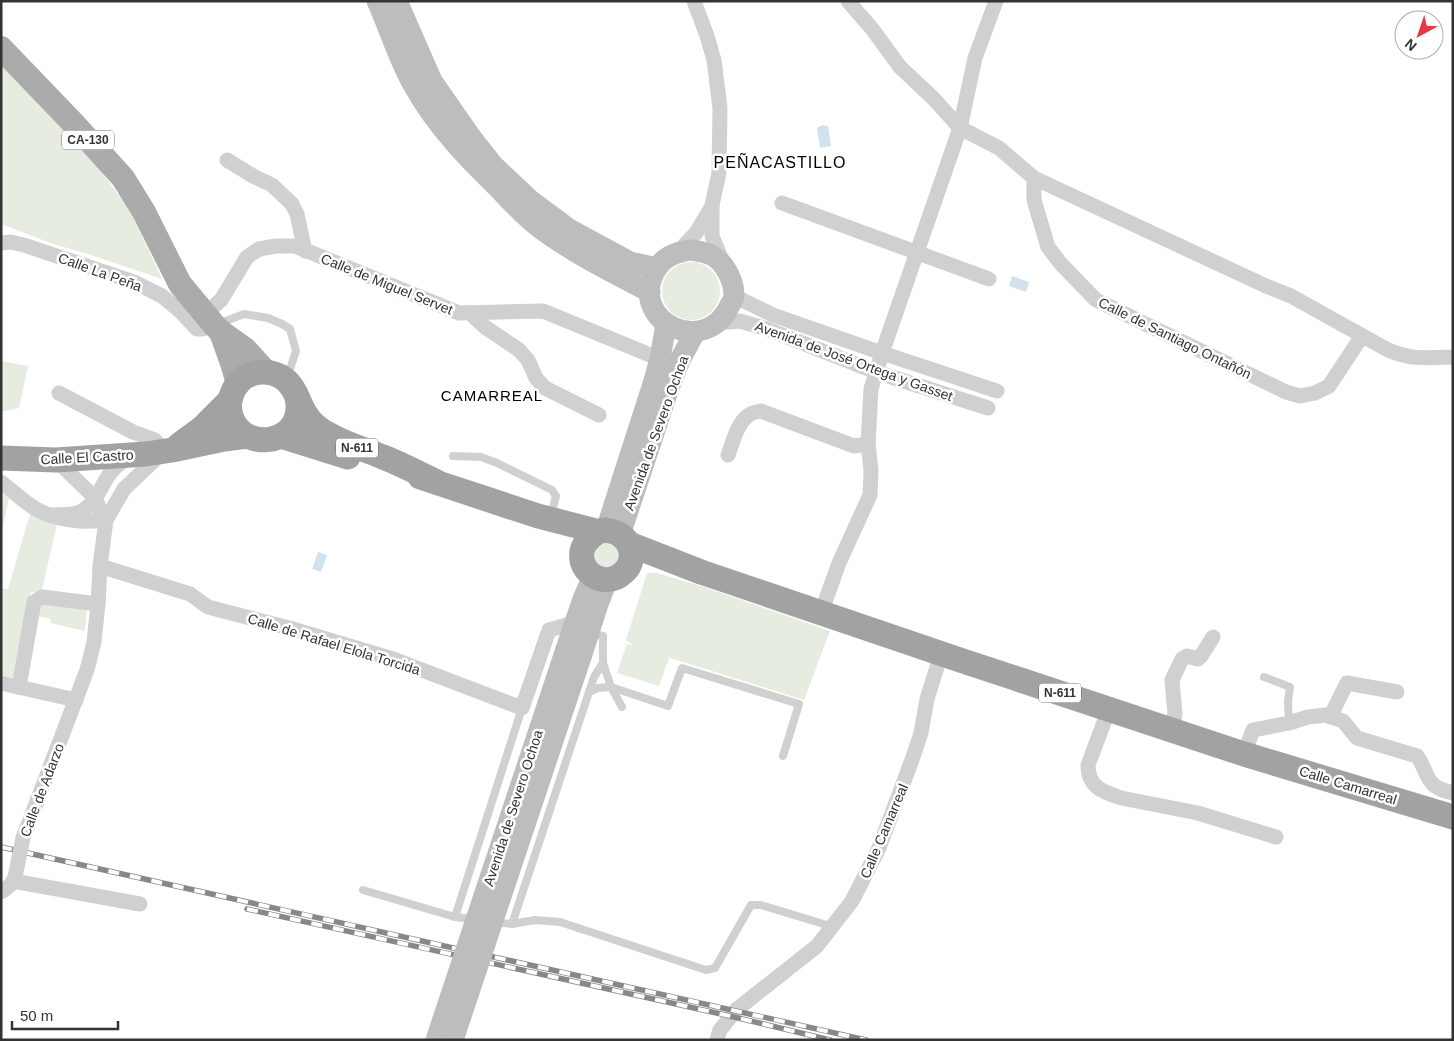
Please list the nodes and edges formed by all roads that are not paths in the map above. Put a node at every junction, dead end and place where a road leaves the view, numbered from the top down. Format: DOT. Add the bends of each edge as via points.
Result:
graph roads {
  1 [pos="377,1"];
  2 [pos="397,1"];
  3 [pos="694,1"];
  4 [pos="848,1"];
  5 [pos="996,1"];
  6 [pos="1,48"];
  7 [pos="960,128"];
  8 [pos="227,160"];
  9 [pos="1034,178"];
  10 [pos="782,202"];
  11 [pos="712,205"];
  12 [pos="1,243"];
  13 [pos="305,251"];
  14 [pos="679,251"];
  15 [pos="918,253"];
  16 [pos="724,265"];
  17 [pos="657,268"];
  18 [pos="989,279"];
  19 [pos="650,292"];
  20 [pos="734,296"];
  21 [pos="470,313"];
  22 [pos="718,323"];
  23 [pos="214,324"];
  24 [pos="666,324"];
  25 [pos="695,332"];
  26 [pos="1362,336"];
  27 [pos="882,353"];
  28 [pos="1453,358"];
  29 [pos="660,359"];
  30 [pos="876,372"];
  31 [pos="282,382"];
  32 [pos="997,391"];
  33 [pos="234,392"];
  34 [pos="59,393"];
  35 [pos="988,408"];
  36 [pos="599,415"];
  37 [pos="247,436"];
  38 [pos="281,436"];
  39 [pos="868,444"];
  40 [pos="160,452"];
  41 [pos="728,455"];
  42 [pos="453,456"];
  43 [pos="1,458"];
  44 [pos="56,460"];
  45 [pos="435,481"];
  46 [pos="1,482"];
  47 [pos="96,499"];
  48 [pos="49,515"];
  49 [pos="549,519"];
  50 [pos="106,520"];
  51 [pos="613,535"];
  52 [pos="582,552"];
  53 [pos="670,561"];
  54 [pos="100,566"];
  55 [pos="609,575"];
  56 [pos="98,604"];
  57 [pos="821,613"];
  58 [pos="581,628"];
  59 [pos="1212,637"];
  60 [pos="573,654"];
  61 [pos="941,654"];
  62 [pos="603,663"];
  63 [pos="1264,677"];
  64 [pos="1,683"];
  65 [pos="19,687"];
  66 [pos="611,687"];
  67 [pos="589,692"];
  68 [pos="1397,692"];
  69 [pos="76,700"];
  70 [pos="622,707"];
  71 [pos="522,708"];
  72 [pos="1109,709"];
  73 [pos="1330,717"];
  74 [pos="1289,723"];
  75 [pos="1172,730"];
  76 [pos="1244,754"];
  77 [pos="783,756"];
  78 [pos="1453,793"];
  79 [pos="1453,817"];
  80 [pos="1276,837"];
  81 [pos="14,879"];
  82 [pos="363,890"];
  83 [pos="1,892"];
  84 [pos="140,904"];
  85 [pos="455,917"];
  86 [pos="512,924"];
  87 [pos="832,928"];
  88 [pos="436,1040"];
  89 [pos="453,1040"];
  90 [pos="717,1040"];
  1 -- 19 [label="main road" via="415,88 444,131 480,171 540,228 586,258"];
  2 -- 17 [label="main road" via="432,81 493,164 530,200 569,229 630,262"];
  3 -- 11 [label="street" via="714,60 720,108 718,173"];
  4 -- 7 [label="street" via="900,68"];
  5 -- 7 [label="street" via="974,58"];
  6 -- 23 [label="main road, CA-130" via="122,178 144,212 178,282"];
  7 -- 9 [label="street" via="999,148"];
  7 -- 15 [label="street"];
  8 -- 13 [label="street, Calle de Miguel Servet" via="272,185 292,204"];
  9 -- 26 [label="street" via="1291,296"];
  9 -- 26 [label="street, Calle de Santiago Ontañón" via="1034,200 1048,247 1096,300 1277,388 1300,396 1330,386"];
  10 -- 15 [label="street"];
  11 -- 14 [label="street" via="696,233"];
  11 -- 16 [label="street" via="712,236"];
  12 -- 23 [label="street, Calle La Peña" via="24,246 134,282 162,296 197,329"];
  13 -- 21 [label="street, Calle de Miguel Servet" via="458,312"];
  13 -- 23 [label="street, Calle de Miguel Servet" via="295,246 276,246 259,249 247,258 221,300"];
  14 -- 16 [label="main road" via="703,251"];
  14 -- 17 [label="main road"];
  15 -- 18 [label="street"];
  15 -- 27 [label="street"];
  16 -- 20 [label="main road"];
  17 -- 19 [label="main road" via="651,279"];
  19 -- 24 [label="main road" via="654,309"];
  20 -- 22 [label="main road"];
  20 -- 27 [label="street, Avenida de José Ortega y Gasset" via="773,314"];
  21 -- 29 [label="street, Calle de Miguel Servet" via="543,311"];
  21 -- 36 [label="street, Calle de Miguel Servet" via="519,350 545,388"];
  22 -- 25 [label="main road"];
  22 -- 30 [label="street, Avenida de José Ortega y Gasset" via="740,321 767,329"];
  23 -- 31 [label="main road, CA-130"];
  23 -- 31 [label="lane" via="244,314 268,318 290,329 296,350"];
  23 -- 33 [label="main road, CA-130" via="233,366"];
  24 -- 25 [label="main road" via="680,331"];
  24 -- 29 [label="main road, Avenida de Severo Ochoa"];
  25 -- 51 [label="main road, Avenida de Severo Ochoa" via="680,360"];
  26 -- 28 [label="street" via="1403,356"];
  27 -- 30 [label="street"];
  27 -- 32 [label="street, Avenida de José Ortega y Gasset"];
  29 -- 51 [label="main road, Avenida de Severo Ochoa" via="617,498"];
  30 -- 35 [label="street, Avenida de José Ortega y Gasset"];
  30 -- 39 [label="street" via="871,389"];
  31 -- 33 [label="highway" via="256,373 246,377"];
  31 -- 38 [label="highway" via="298,406 296,418"];
  31 -- 45 [label="highway, N-611" via="306,416 329,435"];
  33 -- 37 [label="highway" via="230,411 239,430"];
  33 -- 40 [label="highway" via="202,428"];
  34 -- 40 [label="street" via="155,440"];
  37 -- 38 [label="highway, N-611" via="258,440"];
  37 -- 40 [label="highway, N-611"];
  38 -- 45 [label="highway, N-611"];
  39 -- 41 [label="street" via="854,446 761,412 750,414 744,420"];
  39 -- 57 [label="street" via="870,494"];
  40 -- 44 [label="highway, Calle El Castro / N-611"];
  40 -- 47 [label="street" via="122,462"];
  40 -- 50 [label="street, Calle de Adarzo" via="124,489"];
  42 -- 49 [label="lane" via="481,457 552,490 556,496"];
  43 -- 44 [label="highway, Calle El Castro / N-611"];
  44 -- 47 [label="street"];
  45 -- 49 [label="highway, N-611"];
  46 -- 48 [label="street"];
  47 -- 48 [label="street" via="79,512"];
  47 -- 50 [label="street"];
  48 -- 50 [label="street" via="74,522"];
  49 -- 51 [label="highway, N-611"];
  49 -- 52 [label="highway, N-611"];
  50 -- 54 [label="street, Calle de Adarzo"];
  51 -- 52 [label="highway" via="585,543"];
  51 -- 53 [label="highway, N-611"];
  51 -- 55 [label="highway" via="632,557"];
  52 -- 55 [label="highway, N-611" via="586,570"];
  53 -- 55 [label="highway, N-611"];
  53 -- 57 [label="highway, Calle Camarreal / N-611"];
  54 -- 56 [label="street, Calle de Adarzo"];
  54 -- 71 [label="street, Calle de Rafael Elola Torcida" via="190,594 208,607 393,659"];
  55 -- 58 [label="main road, Avenida de Severo Ochoa"];
  56 -- 65 [label="street" via="42,597 34,602"];
  56 -- 69 [label="street, Calle de Adarzo" via="94,642"];
  57 -- 61 [label="highway, Calle Camarreal / N-611"];
  58 -- 60 [label="main road, Avenida de Severo Ochoa"];
  58 -- 62 [label="lane" via="603,636"];
  58 -- 71 [label="street" via="549,630"];
  59 -- 75 [label="street" via="1198,659 1187,656 1182,660 1172,680 1175,714"];
  60 -- 88 [label="main road, Avenida de Severo Ochoa, bridge"];
  60 -- 89 [label="main road, Avenida de Severo Ochoa, bridge"];
  61 -- 72 [label="highway, Calle Camarreal / N-611"];
  61 -- 87 [label="street, Calle Camarreal" via="927,698 921,733 880,848 852,901"];
  62 -- 66 [label="lane"];
  62 -- 67 [label="lane"];
  63 -- 74 [label="lane" via="1290,687"];
  64 -- 65 [label="street"];
  65 -- 69 [label="street"];
  66 -- 67 [label="lane"];
  66 -- 70 [label="lane"];
  66 -- 77 [label="lane" via="668,706 682,668 799,704"];
  67 -- 86 [label="lane"];
  68 -- 73 [label="street" via="1347,684"];
  69 -- 81 [label="street, Calle de Adarzo, bridge" via="32,810"];
  71 -- 85 [label="lane"];
  72 -- 75 [label="highway, Calle Camarreal / N-611"];
  72 -- 80 [label="street" via="1088,765 1088,775 1096,786 1121,798 1198,813"];
  73 -- 74 [label="street" via="1308,717"];
  73 -- 78 [label="street" via="1343,721 1357,738 1416,756 1422,761 1430,782 1438,789"];
  74 -- 76 [label="street" via="1253,730"];
  75 -- 76 [label="highway, Calle Camarreal / N-611"];
  76 -- 79 [label="highway, Calle Camarreal / N-611"];
  81 -- 83 [label="street"];
  81 -- 84 [label="street"];
  82 -- 85 [label="lane"];
  85 -- 86 [label="lane"];
  86 -- 87 [label="lane" via="535,920 560,922 706,970 715,968 751,905 761,905"];
  87 -- 90 [label="street, Calle Camarreal" via="817,946 736,1010 720,1030"];
}
